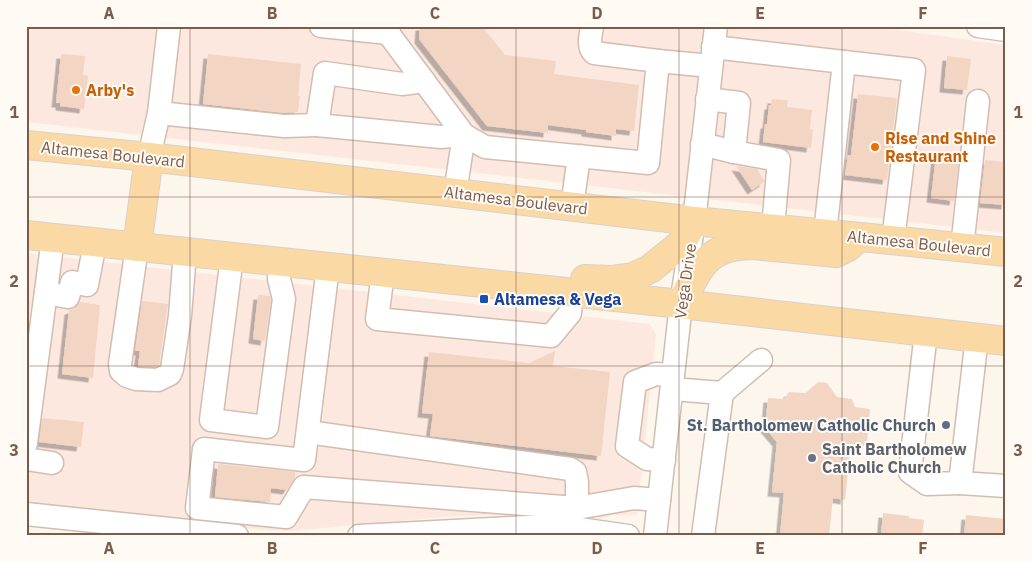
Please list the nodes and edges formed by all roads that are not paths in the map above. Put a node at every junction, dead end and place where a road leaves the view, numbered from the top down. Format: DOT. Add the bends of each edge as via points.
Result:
graph roads {
  1 [pos="169,26"];
  2 [pos="321,26"];
  3 [pos="592,26"];
  4 [pos="978,26"];
  5 [pos="388,30"];
  6 [pos="1006,30"];
  7 [pos="713,46"];
  8 [pos="658,61"];
  9 [pos="844,62"];
  10 [pos="424,81"];
  11 [pos="708,98"];
  12 [pos="978,101"];
  13 [pos="159,113"];
  14 [pos="317,125"];
  15 [pos="464,135"];
  16 [pos="702,144"];
  17 [pos="26,145"];
  18 [pos="734,152"];
  19 [pos="579,156"];
  20 [pos="149,157"];
  21 [pos="456,193"];
  22 [pos="572,206"];
  23 [pos="694,221"];
  24 [pos="773,228"];
  25 [pos="825,233"];
  26 [pos="26,235"];
  27 [pos="860,236"];
  28 [pos="53,238"];
  29 [pos="893,240"];
  30 [pos="95,242"];
  31 [pos="137,247"];
  32 [pos="962,248"];
  33 [pos="184,252"];
  34 [pos="1006,252"];
  35 [pos="232,257"];
  36 [pos="280,262"];
  37 [pos="328,267"];
  38 [pos="383,273"];
  39 [pos="492,284"];
  40 [pos="46,293"];
  41 [pos="572,293"];
  42 [pos="681,304"];
  43 [pos="926,332"];
  44 [pos="976,337"];
  45 [pos="1006,340"];
  46 [pos="761,360"];
  47 [pos="672,382"];
  48 [pos="722,394"];
  49 [pos="308,432"];
  50 [pos="26,443"];
  51 [pos="26,459"];
  52 [pos="664,460"];
  53 [pos="52,463"];
  54 [pos="960,483"];
  55 [pos="1006,486"];
  56 [pos="659,500"];
  57 [pos="577,508"];
  58 [pos="26,514"];
  59 [pos="237,536"];
  60 [pos="358,536"];
  61 [pos="628,536"];
  62 [pos="656,536"];
  63 [pos="703,536"];
  1 -- 13 [label="street"];
  2 -- 5 [label="street"];
  3 -- 8 [label="street" via="590,49 594,53"];
  4 -- 6 [label="street"];
  5 -- 10 [label="street"];
  7 -- 8 [label="street"];
  7 -- 9 [label="street"];
  7 -- 11 [label="street, Vega Drive"];
  8 -- 19 [label="street" via="648,163"];
  9 -- 25 [label="street"];
  9 -- 29 [label="street" via="914,70"];
  10 -- 14 [label="street" via="402,84 325,74"];
  10 -- 15 [label="street"];
  11 -- 16 [label="street, Vega Drive"];
  11 -- 18 [label="street" via="739,103"];
  12 -- 32 [label="street"];
  13 -- 14 [label="street" via="284,126"];
  13 -- 20 [label="street"];
  14 -- 15 [label="street" via="441,136"];
  15 -- 19 [label="street" via="485,147"];
  15 -- 21 [label="street"];
  16 -- 18 [label="street"];
  16 -- 23 [label="street, Vega Drive"];
  17 -- 20 [label="main road, Altamesa Boulevard"];
  18 -- 24 [label="street" via="779,160"];
  19 -- 22 [label="street"];
  20 -- 21 [label="main road, Altamesa Boulevard"];
  20 -- 31 [label="main road"];
  21 -- 22 [label="main road, Altamesa Boulevard"];
  22 -- 23 [label="main road, Altamesa Boulevard"];
  23 -- 24 [label="main road, Altamesa Boulevard"];
  23 -- 39 [label="main road" via="681,244 650,269 633,277 611,280 547,274"];
  23 -- 42 [label="street, Vega Drive"];
  24 -- 25 [label="main road, Altamesa Boulevard"];
  25 -- 27 [label="main road, Altamesa Boulevard"];
  26 -- 28 [label="main road"];
  27 -- 29 [label="main road, Altamesa Boulevard"];
  27 -- 42 [label="main road" via="848,248 836,253 753,245 724,249 708,258 696,273"];
  28 -- 30 [label="main road"];
  28 -- 40 [label="street"];
  29 -- 32 [label="main road, Altamesa Boulevard"];
  30 -- 31 [label="main road"];
  30 -- 40 [label="street" via="86,285 72,282 68,297"];
  31 -- 33 [label="main road"];
  31 -- 33 [label="street" via="120,364 126,376 136,379 158,380 170,374 172,369 180,316"];
  32 -- 34 [label="main road, Altamesa Boulevard"];
  33 -- 35 [label="main road"];
  35 -- 36 [label="main road"];
  35 -- 36 [label="street" via="211,420 267,427 284,299 279,279"];
  36 -- 37 [label="main road"];
  37 -- 38 [label="main road"];
  37 -- 49 [label="street"];
  38 -- 39 [label="main road"];
  38 -- 41 [label="street" via="377,319 551,336 570,313"];
  39 -- 41 [label="main road"];
  40 -- 50 [label="street"];
  41 -- 42 [label="main road"];
  42 -- 43 [label="main road"];
  42 -- 47 [label="street, Vega Drive"];
  43 -- 44 [label="main road"];
  43 -- 54 [label="street" via="910,472 927,484"];
  44 -- 45 [label="main road"];
  44 -- 54 [label="street"];
  46 -- 48 [label="street"];
  47 -- 48 [label="street"];
  47 -- 52 [label="street, Vega Drive"];
  47 -- 52 [label="street" via="656,374 635,382 626,446 647,459"];
  48 -- 63 [label="street"];
  49 -- 57 [label="street" via="570,469 575,472 577,482"];
  49 -- 57 [label="street" via="304,460 204,449 197,508 286,517 304,487"];
  51 -- 53 [label="street"];
  52 -- 56 [label="street, Vega Drive"];
  54 -- 55 [label="street"];
  56 -- 57 [label="street" via="634,498"];
  56 -- 62 [label="street, Vega Drive"];
  58 -- 59 [label="street"];
  60 -- 61 [label="street" via="529,528 565,528"];
}
